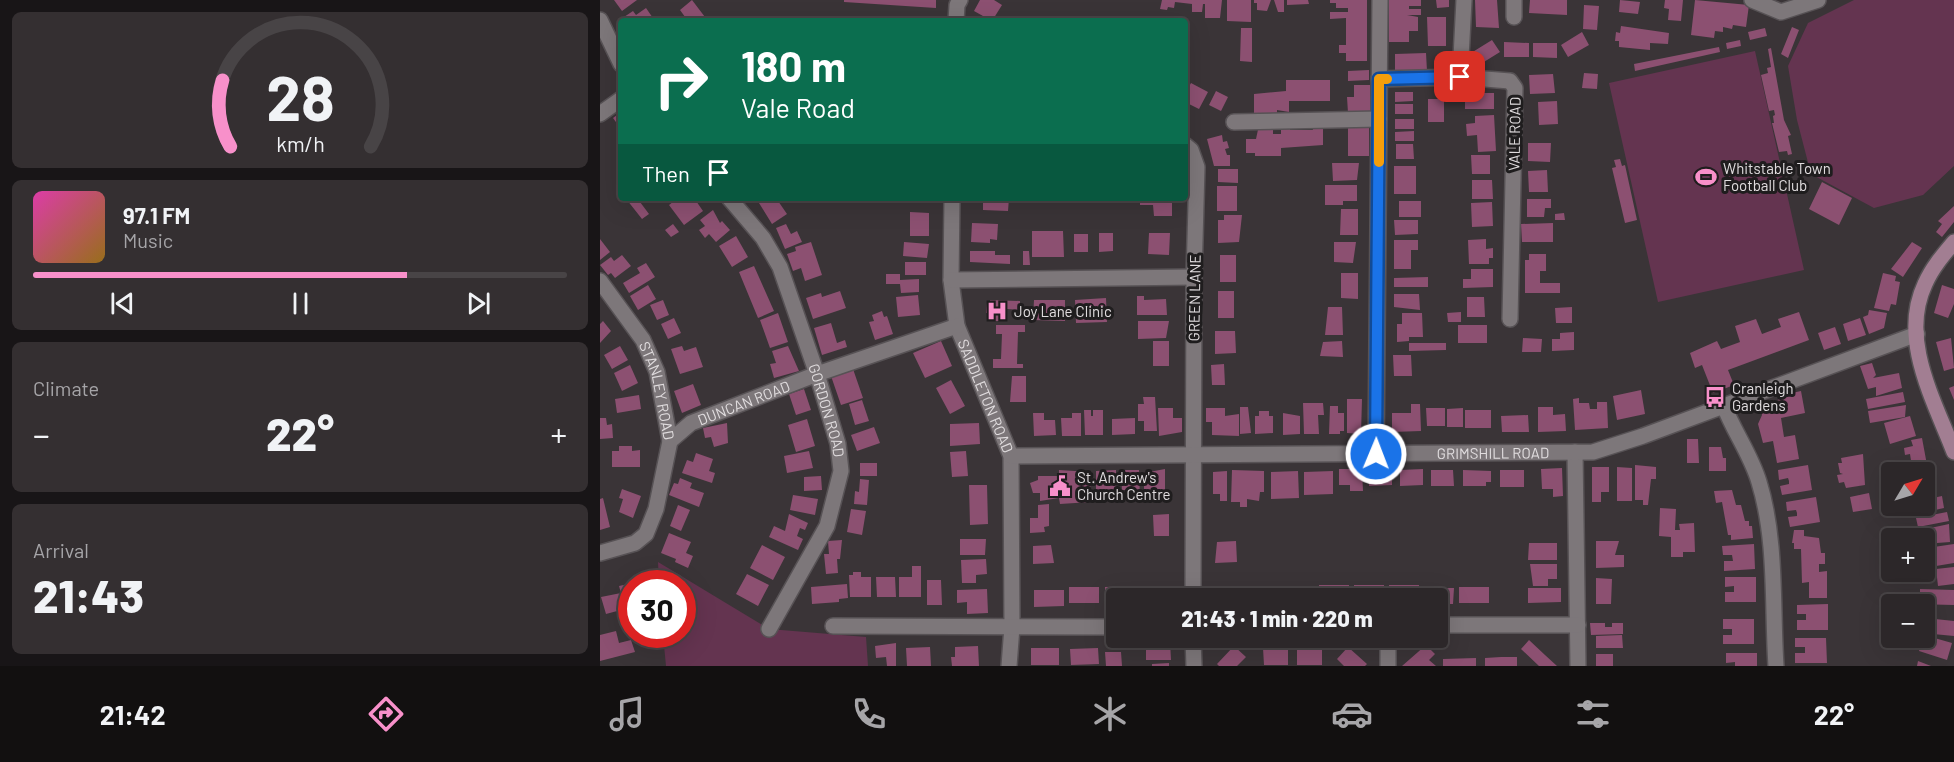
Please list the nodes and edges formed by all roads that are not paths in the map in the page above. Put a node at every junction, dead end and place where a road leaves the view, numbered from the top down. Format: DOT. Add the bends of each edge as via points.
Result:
graph roads {
  1 [pos="960,0"];
  2 [pos="1380,0"];
  3 [pos="1464,0"];
  4 [pos="1514,0"];
  5 [pos="1752,0"];
  6 [pos="1818,0"];
  7 [pos="1514,17"];
  8 [pos="956,18"];
  9 [pos="600,20"];
  10 [pos="618,58"];
  11 [pos="1460,77"];
  12 [pos="1379,79"];
  13 [pos="618,101"];
  14 [pos="600,114"];
  15 [pos="1379,119"];
  16 [pos="1234,122"];
  17 [pos="1188,148"];
  18 [pos="732,201"];
  19 [pos="952,201"];
  20 [pos="1954,242"];
  21 [pos="1194,277"];
  22 [pos="951,280"];
  23 [pos="600,281"];
  24 [pos="1510,319"];
  25 [pos="957,326"];
  26 [pos="1917,334"];
  27 [pos="817,374"];
  28 [pos="1724,406"];
  29 [pos="670,441"];
  30 [pos="1575,452"];
  31 [pos="1954,452"];
  32 [pos="1376,454"];
  33 [pos="1193,455"];
  34 [pos="1011,456"];
  35 [pos="600,553"];
  36 [pos="1193,588"];
  37 [pos="1448,625"];
  38 [pos="1578,625"];
  39 [pos="833,626"];
  40 [pos="1012,627"];
  41 [pos="1106,627"];
  42 [pos="769,629"];
  43 [pos="1193,648"];
  44 [pos="1388,648"];
  45 [pos="1009,666"];
  46 [pos="1194,666"];
  47 [pos="1388,666"];
  48 [pos="1578,666"];
  49 [pos="1776,666"];
  1 -- 8 [label="street"];
  2 -- 12 [label="street"];
  3 -- 11 [label="street"];
  4 -- 7 [label="street"];
  5 -- 6 [label="street" via="1781,12"];
  9 -- 10 [label="street"];
  11 -- 12 [label="street, VALE ROAD"];
  11 -- 24 [label="street, VALE ROAD" via="1510,81 1515,88"];
  12 -- 15 [label="street"];
  13 -- 14 [label="street"];
  15 -- 16 [label="street"];
  15 -- 32 [label="street"];
  17 -- 21 [label="street, GREEN LANE" via="1197,167"];
  18 -- 27 [label="street, GORDON ROAD" via="763,238 780,267"];
  19 -- 22 [label="street, SADDLETON ROAD"];
  20 -- 26 [label="street" via="1925,282 1919,298"];
  21 -- 22 [label="street"];
  21 -- 33 [label="street, GREEN LANE"];
  22 -- 25 [label="street, SADDLETON ROAD"];
  23 -- 29 [label="street, STANLEY ROAD" via="643,340 657,372"];
  25 -- 27 [label="street, DUNCAN ROAD"];
  25 -- 34 [label="street, SADDLETON ROAD"];
  26 -- 28 [label="street, GRIMSHILL ROAD"];
  26 -- 31 [label="street" via="1927,384"];
  27 -- 29 [label="street, DUNCAN ROAD" via="691,423"];
  27 -- 42 [label="street, GORDON ROAD" via="838,444 841,471 827,526"];
  28 -- 30 [label="street, GRIMSHILL ROAD" via="1616,446"];
  28 -- 49 [label="street" via="1753,465 1765,506"];
  29 -- 35 [label="street, STANLEY ROAD" via="656,509 646,534 628,546"];
  30 -- 32 [label="street, GRIMSHILL ROAD"];
  30 -- 38 [label="street"];
  32 -- 33 [label="street, GRIMSHILL ROAD"];
  33 -- 34 [label="street, GRIMSHILL ROAD"];
  33 -- 36 [label="street, GREEN LANE"];
  34 -- 40 [label="street, SADDLETON ROAD"];
  37 -- 38 [label="street"];
  38 -- 48 [label="street"];
  39 -- 40 [label="street"];
  40 -- 41 [label="street"];
  40 -- 45 [label="street, SADDLETON ROAD"];
  43 -- 46 [label="street"];
  44 -- 47 [label="street"];
}
